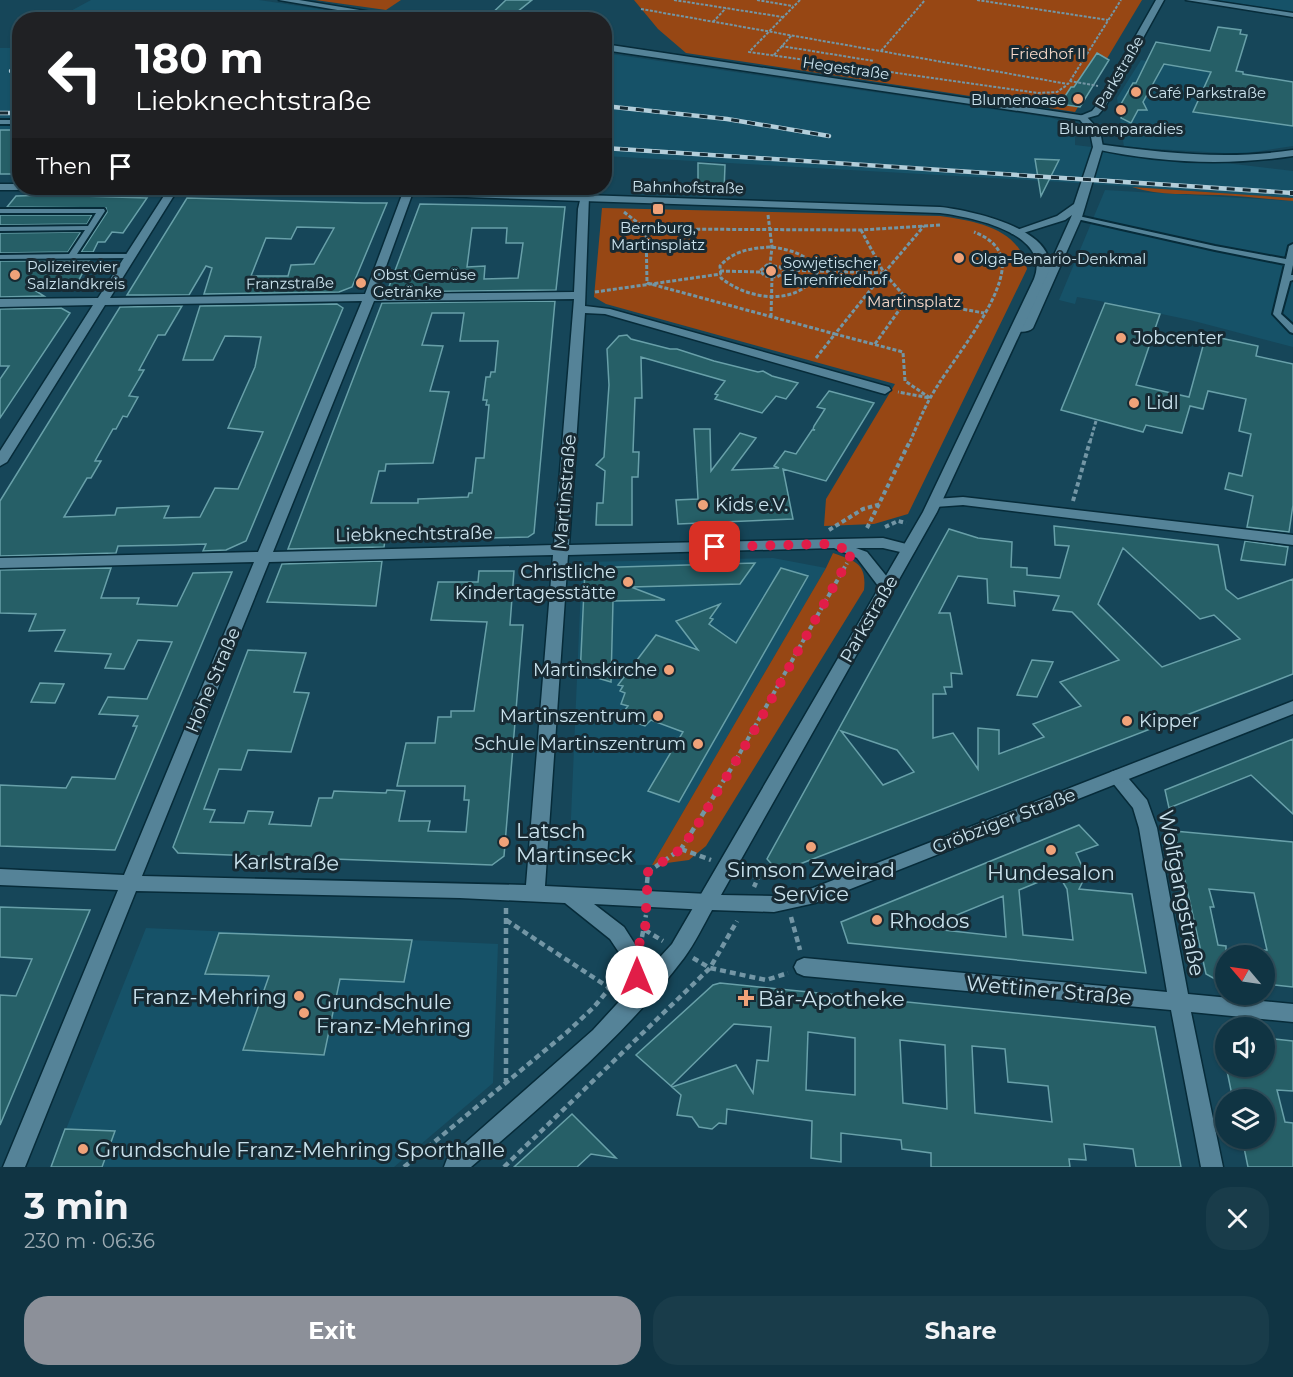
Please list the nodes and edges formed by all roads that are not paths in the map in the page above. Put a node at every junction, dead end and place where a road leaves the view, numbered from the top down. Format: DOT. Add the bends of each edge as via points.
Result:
graph roads {
  1 [pos="284,0"];
  2 [pos="1160,0"];
  3 [pos="1190,0"];
  4 [pos="315,2"];
  5 [pos="371,12"];
  6 [pos="1293,15"];
  7 [pos="612,48"];
  8 [pos="1083,118"];
  9 [pos="1098,147"];
  10 [pos="1293,153"];
  11 [pos="169,195"];
  12 [pos="407,195"];
  13 [pos="496,195"];
  14 [pos="585,198"];
  15 [pos="0,211"];
  16 [pos="1078,211"];
  17 [pos="90,228"];
  18 [pos="0,229"];
  19 [pos="1016,232"];
  20 [pos="1293,246"];
  21 [pos="130,256"];
  22 [pos="0,257"];
  23 [pos="71,257"];
  24 [pos="1290,262"];
  25 [pos="1289,278"];
  26 [pos="580,294"];
  27 [pos="370,296"];
  28 [pos="102,301"];
  29 [pos="0,303"];
  30 [pos="579,309"];
  31 [pos="1017,328"];
  32 [pos="1293,330"];
  33 [pos="885,390"];
  34 [pos="0,462"];
  35 [pos="946,480"];
  36 [pos="963,501"];
  37 [pos="935,503"];
  38 [pos="1293,540"];
  39 [pos="856,547"];
  40 [pos="909,549"];
  41 [pos="560,551"];
  42 [pos="265,556"];
  43 [pos="0,563"];
  44 [pos="887,587"];
  45 [pos="1293,707"];
  46 [pos="1117,777"];
  47 [pos="0,877"];
  48 [pos="129,883"];
  49 [pos="535,894"];
  50 [pos="571,897"];
  51 [pos="708,902"];
  52 [pos="804,967"];
  53 [pos="642,996"];
  54 [pos="1179,1002"];
  55 [pos="1293,1013"];
  56 [pos="14,1167"];
  57 [pos="455,1167"];
  58 [pos="1212,1167"];
  1 -- 4 [label="street"];
  2 -- 8 [label="street, Parkstraße" via="1095,113"];
  3 -- 6 [label="street"];
  4 -- 5 [label="street"];
  7 -- 8 [label="street, Hegestraße"];
  8 -- 9 [label="street, Parkstraße" via="1095,131"];
  9 -- 10 [label="street" via="1239,161"];
  9 -- 16 [label="street, Parkstraße"];
  11 -- 21 [label="street"];
  12 -- 27 [label="street, Hohe Straße"];
  13 -- 14 [label="street, Bahnhofstraße"];
  14 -- 19 [label="street, Bahnhofstraße" via="940,210 984,218"];
  14 -- 26 [label="street, Martinstraße"];
  15 -- 17 [label="lane" via="101,211"];
  16 -- 19 [label="street"];
  16 -- 24 [label="lane" via="1215,248"];
  16 -- 31 [label="street, Parkstraße" via="1027,328"];
  17 -- 18 [label="lane"];
  17 -- 23 [label="lane"];
  19 -- 31 [label="street, Parkstraße" via="1033,246 1044,267"];
  20 -- 24 [label="lane"];
  21 -- 23 [label="lane"];
  21 -- 28 [label="street"];
  22 -- 23 [label="lane"];
  24 -- 25 [label="lane"];
  25 -- 32 [label="lane" via="1277,315"];
  26 -- 27 [label="street, Franzstraße"];
  26 -- 30 [label="street, Martinstraße"];
  27 -- 28 [label="street, Franzstraße"];
  27 -- 42 [label="street, Hohe Straße"];
  28 -- 29 [label="street, Franzstraße"];
  28 -- 34 [label="street"];
  30 -- 33 [label="street" via="606,311"];
  30 -- 41 [label="street, Martinstraße"];
  31 -- 35 [label="street, Parkstraße"];
  35 -- 36 [label="street"];
  35 -- 37 [label="street, Parkstraße"];
  36 -- 37 [label="street"];
  36 -- 38 [label="street"];
  37 -- 40 [label="street, Parkstraße"];
  39 -- 40 [label="street, Liebknechtstraße" via="883,543"];
  39 -- 41 [label="street, Liebknechtstraße" via="825,544"];
  39 -- 44 [label="street, Liebknechtstraße"];
  40 -- 44 [label="street, Parkstraße"];
  41 -- 42 [label="street, Liebknechtstraße"];
  41 -- 49 [label="street, Martinstraße"];
  42 -- 43 [label="street, Liebknechtstraße"];
  42 -- 48 [label="street, Hohe Straße"];
  44 -- 51 [label="street, Parkstraße"];
  45 -- 46 [label="street, Gröbziger Straße"];
  46 -- 51 [label="street, Gröbziger Straße" via="844,885 787,902"];
  46 -- 54 [label="street, Wolfgangstraße" via="1141,805 1148,828"];
  47 -- 48 [label="street, Karlstraße"];
  48 -- 49 [label="street, Karlstraße"];
  48 -- 56 [label="street, Hohe Straße"];
  49 -- 50 [label="street, Karlstraße"];
  50 -- 51 [label="street, Karlstraße"];
  50 -- 53 [label="street" via="617,933 633,958"];
  51 -- 53 [label="street, Parkstraße" via="679,950"];
  52 -- 54 [label="street, Wettiner Straße"];
  53 -- 57 [label="street, Parkstraße" via="591,1047"];
  54 -- 55 [label="street, Wettiner Straße"];
  54 -- 58 [label="street, Wolfgangstraße"];
}
